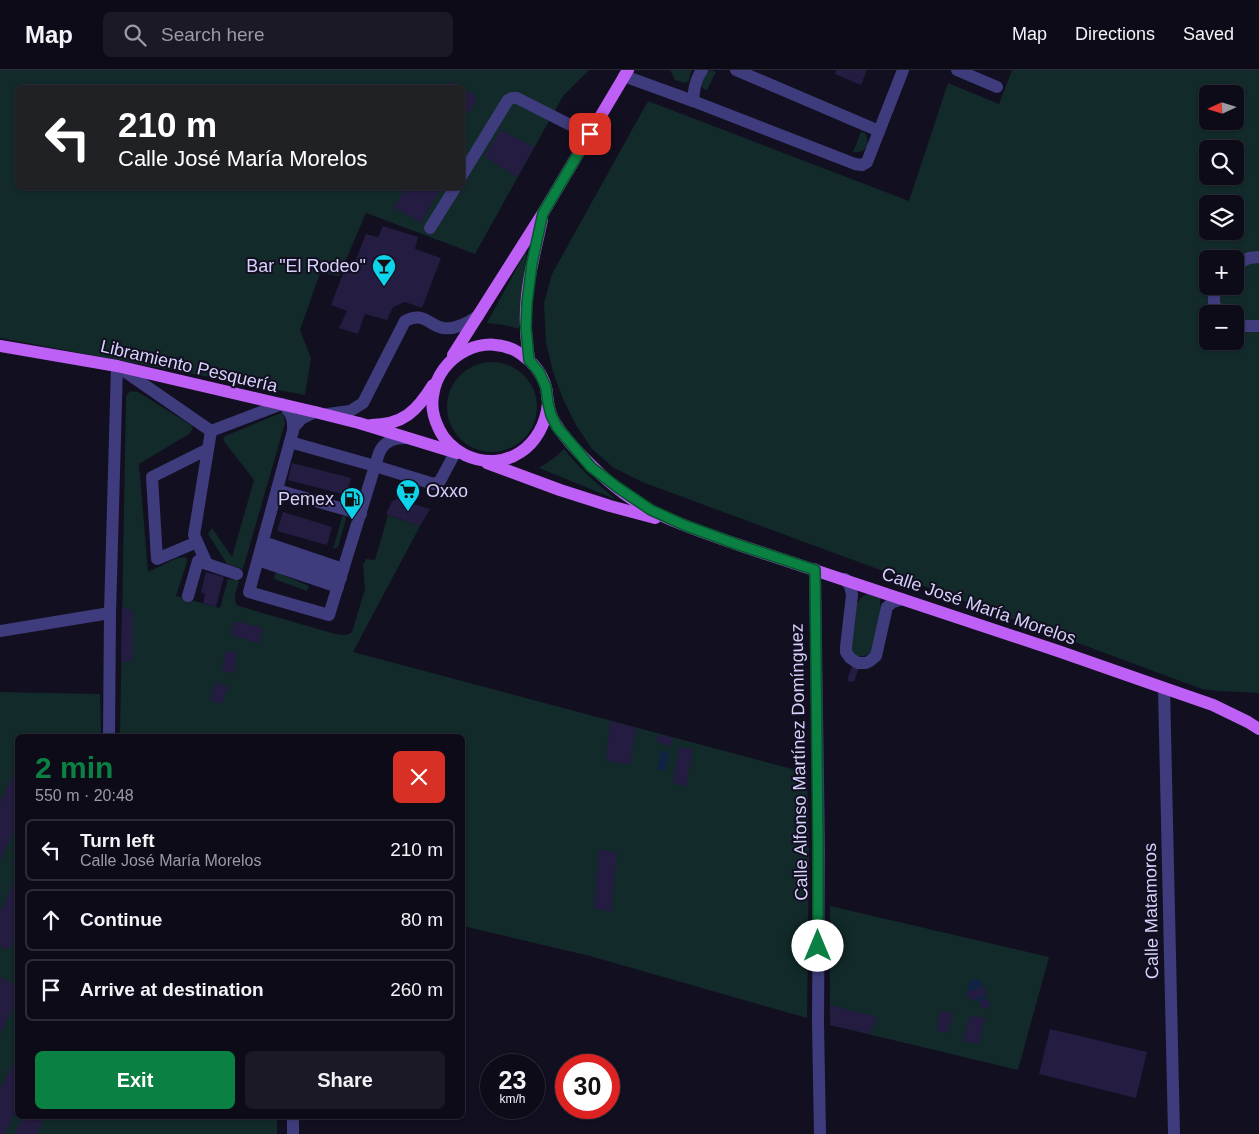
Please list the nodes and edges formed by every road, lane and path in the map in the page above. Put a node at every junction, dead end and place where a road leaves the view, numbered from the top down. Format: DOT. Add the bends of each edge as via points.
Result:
graph roads {
  1 [pos="702,70"];
  2 [pos="736,70"];
  3 [pos="903,70"];
  4 [pos="957,70"];
  5 [pos="626,73"];
  6 [pos="997,87"];
  7 [pos="693,101"];
  8 [pos="879,131"];
  9 [pos="590,134"];
  10 [pos="465,170"];
  11 [pos="454,190"];
  12 [pos="543,213"];
  13 [pos="430,228"];
  14 [pos="1259,257"];
  15 [pos="1244,260"];
  16 [pos="478,316"];
  17 [pos="1244,326"];
  18 [pos="1259,326"];
  19 [pos="0,346"];
  20 [pos="529,360"];
  21 [pos="117,366"];
  22 [pos="444,368"];
  23 [pos="548,403"];
  24 [pos="282,404"];
  25 [pos="319,413"];
  26 [pos="364,425"];
  27 [pos="211,431"];
  28 [pos="291,436"];
  29 [pos="406,438"];
  30 [pos="208,449"];
  31 [pos="379,453"];
  32 [pos="455,453"];
  33 [pos="475,459"];
  34 [pos="375,466"];
  35 [pos="277,490"];
  36 [pos="361,514"];
  37 [pos="684,525"];
  38 [pos="197,542"];
  39 [pos="260,551"];
  40 [pos="207,564"];
  41 [pos="815,570"];
  42 [pos="237,574"];
  43 [pos="341,578"];
  44 [pos="845,579"];
  45 [pos="188,596"];
  46 [pos="902,599"];
  47 [pos="110,613"];
  48 [pos="0,631"];
  49 [pos="1164,688"];
  50 [pos="1259,729"];
  51 [pos="110,734"];
  52 [pos="293,1119"];
  53 [pos="293,1134"];
  54 [pos="820,1134"];
  55 [pos="1174,1134"];
  1 -- 7 [label="street" via="697,77"];
  2 -- 8 [label="street"];
  3 -- 8 [label="street"];
  4 -- 6 [label="street"];
  5 -- 7 [label="street"];
  5 -- 9 [label="main road"];
  7 -- 8 [label="street" via="858,165 867,162"];
  9 -- 10 [label="street" via="512,98"];
  9 -- 12 [label="main road"];
  11 -- 13 [label="street"];
  12 -- 16 [label="main road"];
  12 -- 20 [label="main road" via="527,303"];
  14 -- 15 [label="street"];
  16 -- 22 [label="main road"];
  16 -- 25 [label="street" via="463,325 446,328 416,317 405,321 363,403 350,411"];
  17 -- 18 [label="street"];
  19 -- 21 [label="main road, Libramiento Pesquería"];
  20 -- 22 [label="main road" via="499,345 476,346 456,356"];
  20 -- 23 [label="main road" via="546,387"];
  21 -- 24 [label="main road, Libramiento Pesquería"];
  21 -- 27 [label="street"];
  21 -- 47 [label="street"];
  22 -- 26 [label="main road" via="424,400 411,413 385,424"];
  22 -- 33 [label="main road" via="435,384 433,397 436,422 450,444"];
  23 -- 33 [label="main road" via="541,430 523,451 497,461"];
  23 -- 37 [label="main road" via="557,427 591,467 651,510"];
  24 -- 25 [label="main road, Libramiento Pesquería"];
  24 -- 27 [label="street"];
  24 -- 28 [label="street" via="292,417"];
  25 -- 26 [label="main road, Libramiento Pesquería"];
  25 -- 28 [label="street" via="305,416"];
  26 -- 29 [label="main road"];
  26 -- 31 [label="street" via="376,433"];
  27 -- 30 [label="street"];
  28 -- 34 [label="street"];
  28 -- 35 [label="street"];
  29 -- 31 [label="street" via="389,441"];
  29 -- 32 [label="main road"];
  30 -- 38 [label="street" via="194,536"];
  30 -- 38 [label="street" via="152,477 157,559"];
  31 -- 34 [label="street"];
  32 -- 33 [label="main road"];
  32 -- 34 [label="street" via="440,481 434,484"];
  33 -- 37 [label="main road" via="610,506"];
  34 -- 36 [label="street"];
  35 -- 36 [label="street"];
  35 -- 39 [label="street"];
  36 -- 43 [label="street"];
  37 -- 41 [label="main road, Calle José María Morelos"];
  38 -- 40 [label="street"];
  39 -- 43 [label="street"];
  39 -- 43 [label="street"];
  39 -- 43 [label="street" via="249,592 329,615"];
  40 -- 42 [label="street"];
  40 -- 45 [label="street" via="198,561"];
  41 -- 44 [label="main road, Calle José María Morelos"];
  41 -- 54 [label="street, Calle Alfonso Martínez Domínguez"];
  44 -- 46 [label="main road, Calle José María Morelos"];
  44 -- 46 [label="street" via="852,595 846,652 858,663 868,662 876,656 887,607"];
  46 -- 49 [label="main road, Calle José María Morelos"];
  47 -- 48 [label="street"];
  47 -- 51 [label="street"];
  49 -- 50 [label="main road, Calle José María Morelos" via="1222,709"];
  49 -- 55 [label="street, Calle Matamoros"];
  52 -- 53 [label="street"];
}
